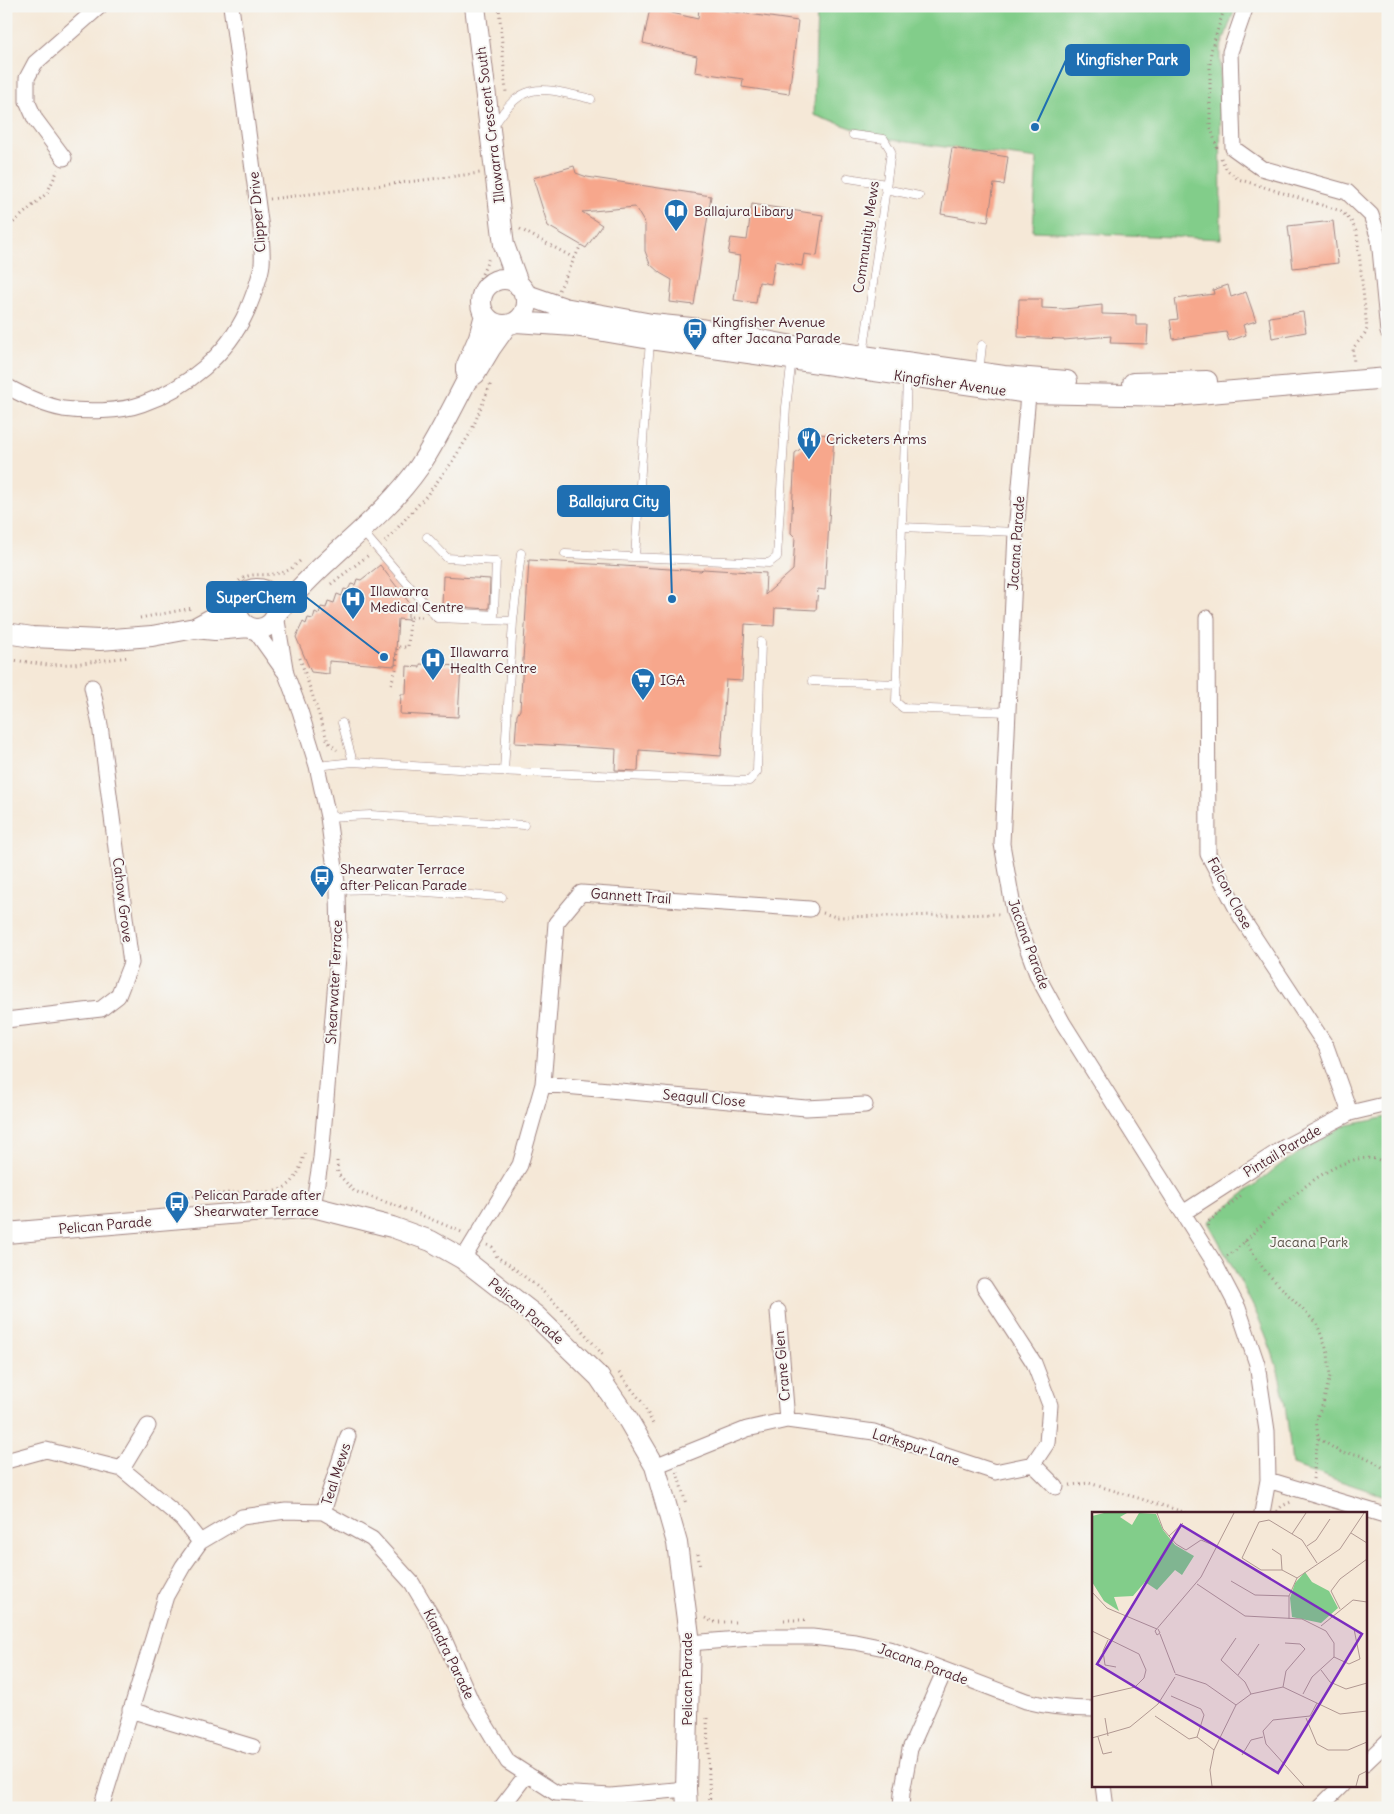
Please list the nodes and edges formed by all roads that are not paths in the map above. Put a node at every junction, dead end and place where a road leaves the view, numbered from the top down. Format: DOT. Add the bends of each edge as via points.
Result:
graph roads {
  1 [pos="100,6"];
  2 [pos="231,6"];
  3 [pos="475,6"];
  4 [pos="1246,6"];
  5 [pos="591,98"];
  6 [pos="491,131"];
  7 [pos="854,135"];
  8 [pos="64,158"];
  9 [pos="848,178"];
  10 [pos="886,187"];
  11 [pos="919,196"];
  12 [pos="497,248"];
  13 [pos="495,281"];
  14 [pos="522,290"];
  15 [pos="478,310"];
  16 [pos="512,323"];
  17 [pos="651,331"];
  18 [pos="1388,332"];
  19 [pos="982,345"];
  20 [pos="792,353"];
  21 [pos="862,363"];
  22 [pos="1388,367"];
  23 [pos="907,369"];
  24 [pos="1388,378"];
  25 [pos="978,379"];
  26 [pos="467,380"];
  27 [pos="6,386"];
  28 [pos="1029,386"];
  29 [pos="902,527"];
  30 [pos="362,530"];
  31 [pos="1016,532"];
  32 [pos="426,537"];
  33 [pos="520,552"];
  34 [pos="565,554"];
  35 [pos="635,557"];
  36 [pos="311,564"];
  37 [pos="268,592"];
  38 [pos="234,598"];
  39 [pos="276,614"];
  40 [pos="434,614"];
  41 [pos="1207,618"];
  42 [pos="513,621"];
  43 [pos="195,628"];
  44 [pos="251,628"];
  45 [pos="6,632"];
  46 [pos="761,642"];
  47 [pos="286,674"];
  48 [pos="812,681"];
  49 [pos="897,684"];
  50 [pos="92,687"];
  51 [pos="1008,712"];
  52 [pos="342,723"];
  53 [pos="353,762"];
  54 [pos="317,766"];
  55 [pos="504,771"];
  56 [pos="328,817"];
  57 [pos="524,824"];
  58 [pos="338,890"];
  59 [pos="502,896"];
  60 [pos="810,909"];
  61 [pos="6,1020"];
  62 [pos="543,1084"];
  63 [pos="1388,1104"];
  64 [pos="865,1105"];
  65 [pos="1350,1113"];
  66 [pos="313,1207"];
  67 [pos="1183,1213"];
  68 [pos="6,1233"];
  69 [pos="463,1260"];
  70 [pos="984,1286"];
  71 [pos="778,1311"];
  72 [pos="787,1420"];
  73 [pos="148,1426"];
  74 [pos="348,1436"];
  75 [pos="6,1461"];
  76 [pos="1033,1464"];
  77 [pos="655,1466"];
  78 [pos="122,1468"];
  79 [pos="1268,1480"];
  80 [pos="1056,1487"];
  81 [pos="323,1512"];
  82 [pos="1262,1512"];
  83 [pos="1388,1516"];
  84 [pos="200,1542"];
  85 [pos="690,1643"];
  86 [pos="944,1672"];
  87 [pos="1092,1709"];
  88 [pos="130,1710"];
  89 [pos="1388,1741"];
  90 [pos="253,1747"];
  91 [pos="1366,1762"];
  92 [pos="527,1774"];
  93 [pos="1103,1786"];
  94 [pos="1341,1786"];
  95 [pos="687,1799"];
  96 [pos="101,1808"];
  97 [pos="501,1808"];
  98 [pos="901,1808"];
  99 [pos="1106,1808"];
  100 [pos="1319,1808"];
  1 -- 8 [label="street" via="35,63 27,78 27,101 35,119"];
  2 -- 27 [label="street, Clipper Drive" via="265,197 261,230 262,264 255,292 229,343 206,367 141,405 107,410 62,408 28,398"];
  3 -- 6 [label="street, Illawarra Crescent South"];
  4 -- 18 [label="street" via="1230,52 1233,148 1261,168 1347,192 1371,215 1379,239"];
  5 -- 6 [label="lane" via="551,90 527,92 508,106"];
  6 -- 12 [label="street, Illawarra Crescent South" via="496,171"];
  7 -- 10 [label="lane, Community Mews" via="884,139 891,151"];
  9 -- 10 [label="lane"];
  10 -- 11 [label="lane"];
  10 -- 21 [label="lane, Community Mews"];
  12 -- 13 [label="street, Illawarra Crescent South"];
  12 -- 14 [label="street, Illawarra Crescent South"];
  13 -- 14 [label="street" via="512,281"];
  13 -- 15 [label="street" via="482,296"];
  14 -- 16 [label="street" via="526,306"];
  14 -- 17 [label="street, Kingfisher Avenue" via="564,308"];
  15 -- 16 [label="street" via="491,321"];
  15 -- 26 [label="street" via="479,337 466,367"];
  16 -- 17 [label="street, Kingfisher Avenue"];
  16 -- 26 [label="street" via="490,348 475,374"];
  17 -- 20 [label="street, Kingfisher Avenue"];
  17 -- 35 [label="lane"];
  19 -- 25 [label="lane"];
  20 -- 21 [label="street, Kingfisher Avenue"];
  20 -- 35 [label="lane" via="777,557 769,563"];
  21 -- 23 [label="street, Kingfisher Avenue"];
  22 -- 28 [label="street, Kingfisher Avenue" via="1202,382"];
  23 -- 25 [label="street, Kingfisher Avenue"];
  23 -- 29 [label="lane"];
  24 -- 28 [label="street, Kingfisher Avenue" via="1174,396"];
  25 -- 28 [label="street, Kingfisher Avenue"];
  26 -- 30 [label="street" via="418,468"];
  28 -- 31 [label="street, Jacana Parade"];
  29 -- 31 [label="lane"];
  29 -- 49 [label="lane"];
  30 -- 36 [label="street"];
  30 -- 40 [label="lane"];
  31 -- 51 [label="street, Jacana Parade"];
  32 -- 40 [label="lane" via="447,558 496,561 494,615"];
  33 -- 42 [label="lane"];
  34 -- 35 [label="lane"];
  36 -- 37 [label="street"];
  36 -- 39 [label="street"];
  37 -- 38 [label="street" via="258,589"];
  37 -- 39 [label="street" via="275,601"];
  38 -- 43 [label="street"];
  38 -- 44 [label="street" via="242,622"];
  39 -- 44 [label="street" via="263,628"];
  39 -- 47 [label="street, Shearwater Terrace"];
  40 -- 42 [label="lane"];
  41 -- 65 [label="street, Falcon Close" via="1208,854 1241,917 1326,1046"];
  42 -- 55 [label="lane"];
  43 -- 44 [label="street"];
  43 -- 45 [label="street" via="152,636 100,640 32,637"];
  44 -- 47 [label="street, Shearwater Terrace"];
  46 -- 55 [label="lane" via="757,772 749,781"];
  47 -- 54 [label="street, Shearwater Terrace"];
  48 -- 49 [label="lane"];
  49 -- 51 [label="lane" via="896,702 903,708"];
  50 -- 61 [label="street, Cahow Grove" via="100,725 131,963 118,996 101,1009"];
  51 -- 67 [label="street, Jacana Parade" via="1002,844 1014,912 1038,977 1063,1024"];
  52 -- 53 [label="lane"];
  53 -- 54 [label="lane"];
  53 -- 55 [label="lane"];
  54 -- 56 [label="street, Shearwater Terrace"];
  56 -- 57 [label="lane" via="371,815"];
  56 -- 58 [label="street, Shearwater Terrace"];
  58 -- 59 [label="lane"];
  58 -- 66 [label="street, Shearwater Terrace" via="338,955 321,1158"];
  60 -- 62 [label="street, Gannett Trail" via="581,893 556,923"];
  62 -- 64 [label="street, Seagull Close" via="806,1108"];
  62 -- 69 [label="street, Gannett Trail" via="520,1165"];
  63 -- 65 [label="street, Pintail Parade"];
  65 -- 67 [label="street, Pintail Parade" via="1285,1146"];
  66 -- 68 [label="street, Pelican Parade"];
  66 -- 69 [label="street, Pelican Parade" via="392,1227 431,1241"];
  67 -- 79 [label="street, Jacana Parade" via="1238,1308 1257,1364 1267,1431"];
  69 -- 77 [label="street, Pelican Parade" via="536,1316 599,1377"];
  70 -- 76 [label="street" via="1034,1363 1050,1405 1047,1442"];
  71 -- 72 [label="street, Crane Glen"];
  72 -- 76 [label="street, Larkspur Lane" via="874,1432 995,1472"];
  72 -- 77 [label="street, Larkspur Lane" via="748,1429"];
  73 -- 78 [label="street"];
  74 -- 81 [label="street, Teal Mews"];
  75 -- 78 [label="street" via="46,1450"];
  76 -- 80 [label="street"];
  77 -- 85 [label="street, Pelican Parade" via="677,1543"];
  78 -- 84 [label="street" via="182,1519"];
  79 -- 82 [label="street, Jacana Parade"];
  79 -- 83 [label="street"];
  81 -- 84 [label="street, Kiandra Parade" via="286,1511 242,1517"];
  81 -- 92 [label="street, Kiandra Parade" via="372,1539 412,1583 440,1630 471,1701 508,1762"];
  84 -- 88 [label="street, Kiandra Parade" via="166,1596"];
  85 -- 86 [label="street, Jacana Parade" via="812,1637 889,1650"];
  85 -- 95 [label="street, Pelican Parade"];
  86 -- 87 [label="street, Jacana Parade" via="1049,1707"];
  86 -- 98 [label="street" via="910,1749"];
  88 -- 90 [label="street"];
  88 -- 96 [label="street, Kiandra Parade"];
  89 -- 91 [label="street"];
  92 -- 95 [label="street, Kiandra Parade" via="556,1793"];
  92 -- 97 [label="street"];
  93 -- 99 [label="street"];
  94 -- 100 [label="street"];
}
